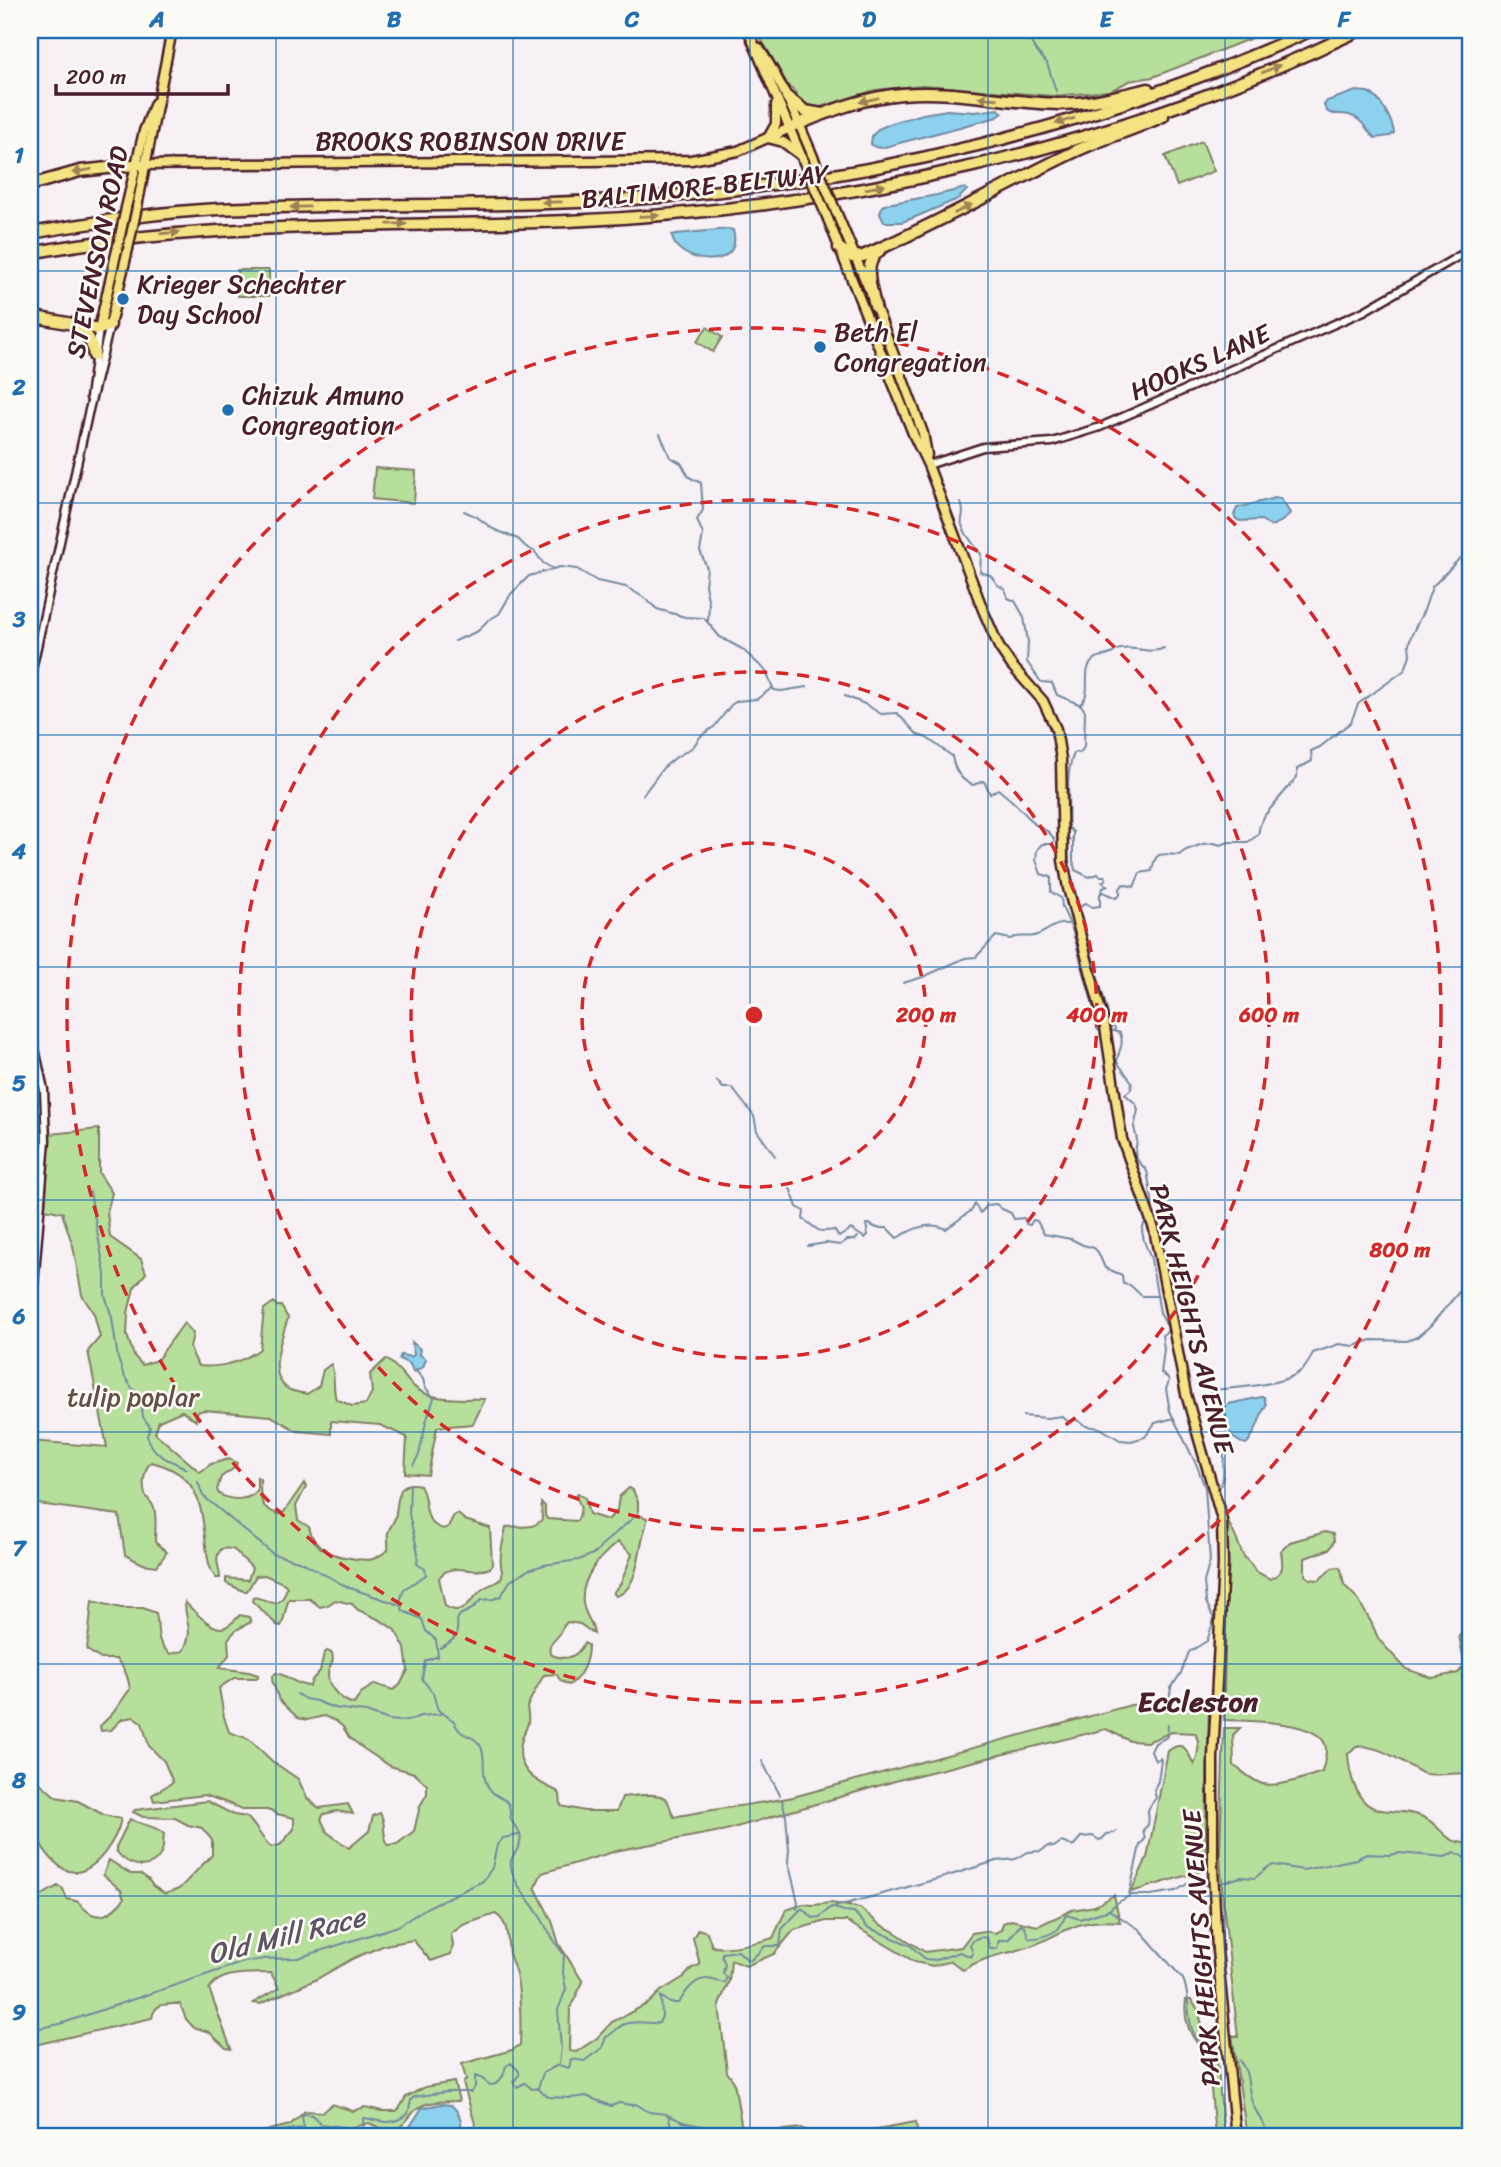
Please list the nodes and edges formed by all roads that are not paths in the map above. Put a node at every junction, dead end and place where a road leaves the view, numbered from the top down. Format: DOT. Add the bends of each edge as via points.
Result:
graph roads {
  1 [pos="172,30"];
  2 [pos="1312,30"];
  3 [pos="1360,30"];
  4 [pos="749,33"];
  5 [pos="1200,76"];
  6 [pos="771,85"];
  7 [pos="1208,95"];
  8 [pos="787,97"];
  9 [pos="822,114"];
  10 [pos="794,126"];
  11 [pos="768,138"];
  12 [pos="802,158"];
  13 [pos="140,165"];
  14 [pos="30,185"];
  15 [pos="30,233"];
  16 [pos="883,247"];
  17 [pos="839,248"];
  18 [pos="1471,249"];
  19 [pos="30,253"];
  20 [pos="856,257"];
  21 [pos="875,306"];
  22 [pos="30,316"];
  23 [pos="76,325"];
  24 [pos="110,326"];
  25 [pos="99,329"];
  26 [pos="94,356"];
  27 [pos="897,366"];
  28 [pos="898,396"];
  29 [pos="88,414"];
  30 [pos="917,418"];
  31 [pos="929,465"];
  32 [pos="30,679"];
  33 [pos="30,1025"];
  34 [pos="30,1334"];
  35 [pos="1236,2137"];
  1 -- 13 [label="main road, STEVENSON ROAD" via="157,102 144,131"];
  2 -- 5 [label="highway, BALTIMORE BELTWAY"];
  7 -- 3 [label="highway, BALTIMORE BELTWAY, one-way"];
  4 -- 6 [label="main road, PARK HEIGHTS AVENUE"];
  4 -- 8 [label="main road, PARK HEIGHTS AVENUE"];
  5 -- 9 [label="highway, one-way" via="1096,101 1049,103 903,94"];
  5 -- 15 [label="highway, BALTIMORE BELTWAY, one-way" via="1071,119 952,150 738,188 566,202 216,209"];
  6 -- 10 [label="main road, PARK HEIGHTS AVENUE"];
  6 -- 11 [label="main road" via="778,118"];
  16 -- 7 [label="highway, one-way" via="1086,146"];
  19 -- 7 [label="highway, BALTIMORE BELTWAY, one-way" via="147,235 218,230 591,219 802,200 1013,157"];
  8 -- 9 [label="highway" via="805,111"];
  8 -- 10 [label="main road, PARK HEIGHTS AVENUE"];
  9 -- 10 [label="highway"];
  10 -- 11 [label="main road, BROOKS ROBINSON DRIVE"];
  10 -- 12 [label="main road, PARK HEIGHTS AVENUE"];
  10 -- 20 [label="main road, PARK HEIGHTS AVENUE, bridge" via="814,159"];
  11 -- 12 [label="main road" via="783,142"];
  11 -- 13 [label="main road, BROOKS ROBINSON DRIVE" via="726,154 682,160"];
  12 -- 17 [label="main road, PARK HEIGHTS AVENUE, bridge"];
  13 -- 14 [label="highway, one-way" via="80,171"];
  13 -- 24 [label="main road, STEVENSON ROAD, bridge" via="136,207"];
  13 -- 25 [label="main road, STEVENSON ROAD, bridge"];
  16 -- 20 [label="highway"];
  16 -- 21 [label="highway" via="869,268"];
  17 -- 20 [label="highway"];
  17 -- 28 [label="main road, PARK HEIGHTS AVENUE"];
  18 -- 31 [label="street, HOOKS LANE" via="1364,311 1100,427 1052,442 970,450"];
  20 -- 21 [label="main road, PARK HEIGHTS AVENUE"];
  21 -- 27 [label="main road, PARK HEIGHTS AVENUE"];
  22 -- 23 [label="highway"];
  23 -- 25 [label="highway"];
  23 -- 26 [label="highway" via="88,335"];
  24 -- 25 [label="highway"];
  24 -- 29 [label="street, STEVENSON ROAD"];
  25 -- 26 [label="street, STEVENSON ROAD"];
  26 -- 29 [label="street, STEVENSON ROAD"];
  27 -- 28 [label="main road"];
  27 -- 30 [label="main road, PARK HEIGHTS AVENUE"];
  28 -- 30 [label="main road"];
  28 -- 31 [label="main road, PARK HEIGHTS AVENUE"];
  29 -- 32 [label="street, STEVENSON ROAD"];
  30 -- 31 [label="main road, PARK HEIGHTS AVENUE"];
  31 -- 35 [label="main road, PARK HEIGHTS AVENUE" via="999,647 1043,701 1056,729 1068,888 1105,1027 1122,1139 1154,1229 1189,1409 1222,1520 1213,1868"];
  33 -- 34 [label="street" via="44,1090 46,1125"];
}
